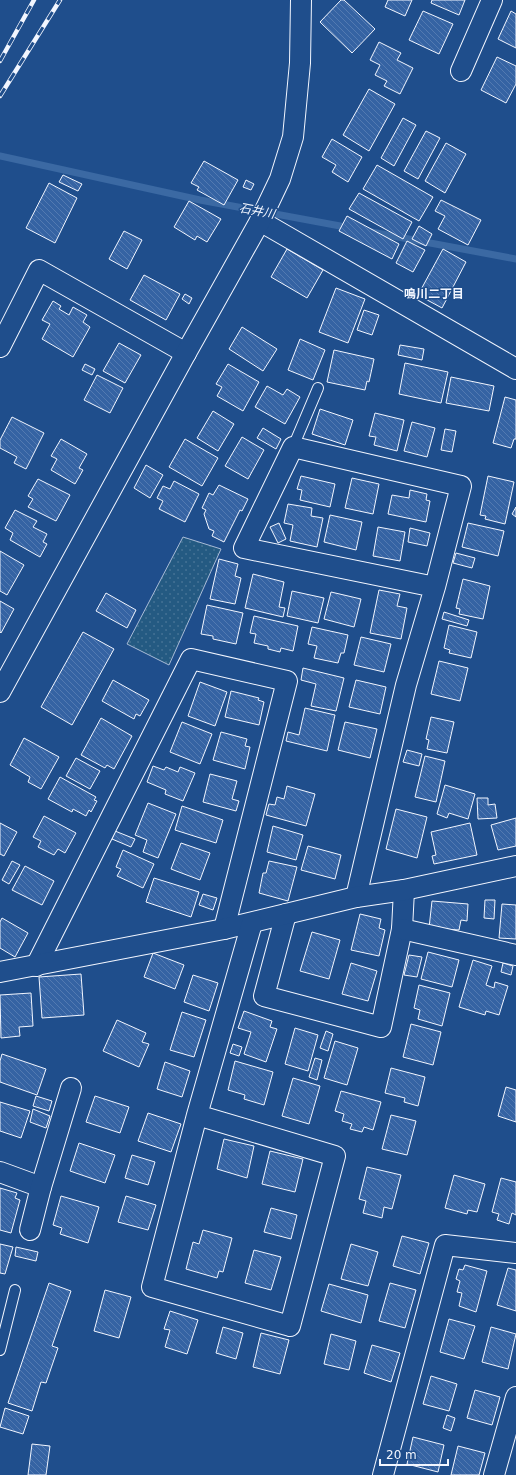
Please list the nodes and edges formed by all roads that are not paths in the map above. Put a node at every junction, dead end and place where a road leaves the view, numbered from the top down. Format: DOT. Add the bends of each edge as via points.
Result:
graph roads {
  1 [pos="300,0"];
  2 [pos="492,0"];
  3 [pos="461,70"];
  4 [pos="260,221"];
  5 [pos="0,346"];
  6 [pos="186,353"];
  7 [pos="516,369"];
  8 [pos="318,388"];
  9 [pos="293,447"];
  10 [pos="435,587"];
  11 [pos="0,692"];
  12 [pos="516,866"];
  13 [pos="404,890"];
  14 [pos="356,897"];
  15 [pos="286,914"];
  16 [pos="252,923"];
  17 [pos="224,929"];
  18 [pos="402,929"];
  19 [pos="516,955"];
  20 [pos="36,966"];
  21 [pos="0,972"];
  22 [pos="71,1088"];
  23 [pos="197,1115"];
  24 [pos="0,1172"];
  25 [pos="41,1186"];
  26 [pos="30,1230"];
  27 [pos="516,1253"];
  28 [pos="15,1290"];
  29 [pos="0,1350"];
  30 [pos="516,1397"];
  31 [pos="383,1475"];
  32 [pos="494,1475"];
  1 -- 4 [label="street" via="300,63 293,137 280,179"];
  2 -- 3 [label="street"];
  4 -- 6 [label="street"];
  4 -- 7 [label="street"];
  5 -- 6 [label="street" via="39,270"];
  6 -- 11 [label="street"];
  8 -- 9 [label="lane"];
  9 -- 10 [label="street" via="461,486"];
  9 -- 10 [label="street" via="244,548"];
  10 -- 14 [label="street" via="406,685"];
  12 -- 13 [label="street"];
  13 -- 14 [label="street"];
  13 -- 18 [label="street"];
  14 -- 15 [label="street"];
  15 -- 16 [label="street"];
  15 -- 18 [label="street" via="264,996 381,1027"];
  16 -- 17 [label="street"];
  16 -- 23 [label="street"];
  17 -- 20 [label="street"];
  17 -- 20 [label="street" via="287,681 191,659"];
  18 -- 19 [label="street"];
  20 -- 21 [label="street"];
  22 -- 25 [label="street"];
  23 -- 23 [label="street" via="152,1287 290,1326 335,1156"];
  24 -- 25 [label="street"];
  25 -- 26 [label="street"];
  27 -- 31 [label="street" via="445,1245"];
  28 -- 29 [label="lane"];
  30 -- 32 [label="street"];
}
